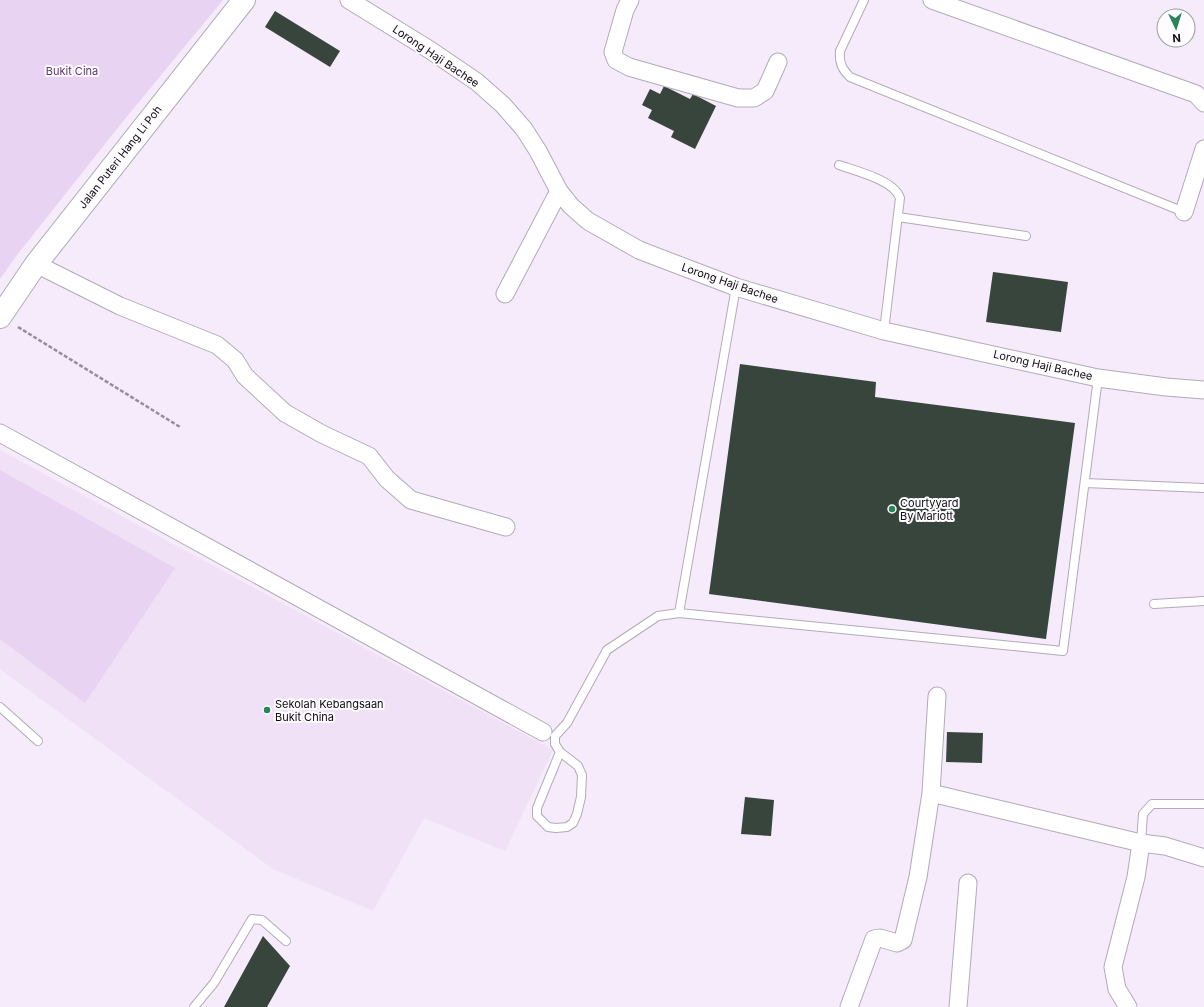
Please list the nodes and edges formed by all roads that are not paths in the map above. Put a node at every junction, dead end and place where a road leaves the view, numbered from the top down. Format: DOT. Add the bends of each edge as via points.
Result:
graph roads {
  1 [pos="244,0"];
  2 [pos="349,0"];
  3 [pos="630,0"];
  4 [pos="864,0"];
  5 [pos="932,0"];
  6 [pos="958,4"];
  7 [pos="778,62"];
  8 [pos="1204,103"];
  9 [pos="1204,149"];
  10 [pos="839,165"];
  11 [pos="559,192"];
  12 [pos="1184,212"];
  13 [pos="898,217"];
  14 [pos="1026,236"];
  15 [pos="36,264"];
  16 [pos="736,287"];
  17 [pos="505,294"];
  18 [pos="0,317"];
  19 [pos="884,331"];
  20 [pos="1098,378"];
  21 [pos="1204,390"];
  22 [pos="0,433"];
  23 [pos="1085,483"];
  24 [pos="1204,488"];
  25 [pos="506,527"];
  26 [pos="1204,601"];
  27 [pos="1154,604"];
  28 [pos="679,613"];
  29 [pos="936,696"];
  30 [pos="0,707"];
  31 [pos="543,732"];
  32 [pos="38,741"];
  33 [pos="560,752"];
  34 [pos="931,792"];
  35 [pos="1204,804"];
  36 [pos="1141,843"];
  37 [pos="1204,858"];
  38 [pos="968,883"];
  39 [pos="286,941"];
  40 [pos="194,1007"];
  41 [pos="849,1007"];
  42 [pos="958,1007"];
  43 [pos="1128,1007"];
  1 -- 15 [label="main road, Jalan Puteri Hang Li Poh"];
  2 -- 11 [label="street, Lorong Haji Bachee" via="430,50 471,78 503,105 524,129"];
  3 -- 7 [label="street" via="613,52 616,60 629,67 738,98 754,98 765,91"];
  4 -- 12 [label="lane" via="840,51 842,69 850,77"];
  5 -- 6 [label="street"];
  6 -- 8 [label="street" via="1196,94"];
  9 -- 12 [label="street"];
  10 -- 13 [label="lane" via="888,183 898,191"];
  11 -- 16 [label="street, Lorong Haji Bachee" via="588,221 639,250"];
  11 -- 17 [label="street"];
  13 -- 14 [label="lane"];
  13 -- 19 [label="lane"];
  15 -- 18 [label="main road, Jalan Puteri Hang Li Poh"];
  15 -- 25 [label="street" via="120,306 216,345 235,360 246,376 285,413 369,456 387,479 411,500"];
  16 -- 19 [label="street, Lorong Haji Bachee"];
  16 -- 28 [label="lane"];
  19 -- 20 [label="street, Lorong Haji Bachee"];
  20 -- 21 [label="street, Lorong Haji Bachee"];
  20 -- 23 [label="lane"];
  22 -- 31 [label="street"];
  23 -- 24 [label="lane"];
  23 -- 28 [label="lane" via="1063,650"];
  26 -- 27 [label="lane"];
  28 -- 33 [label="lane" via="658,616 607,650 567,723 555,736 555,744"];
  29 -- 34 [label="street"];
  30 -- 32 [label="lane"];
  33 -- 33 [label="lane" via="537,816 548,827 556,828 567,827 573,823 582,786 582,775 578,766"];
  34 -- 36 [label="street"];
  34 -- 41 [label="street" via="918,877 903,940 897,943 880,938 874,939"];
  35 -- 36 [label="lane" via="1152,804 1143,814"];
  36 -- 37 [label="street" via="1165,846"];
  36 -- 43 [label="street" via="1136,877 1113,967 1117,989"];
  38 -- 42 [label="street"];
  39 -- 40 [label="lane" via="262,920 252,918 214,983"];
}
